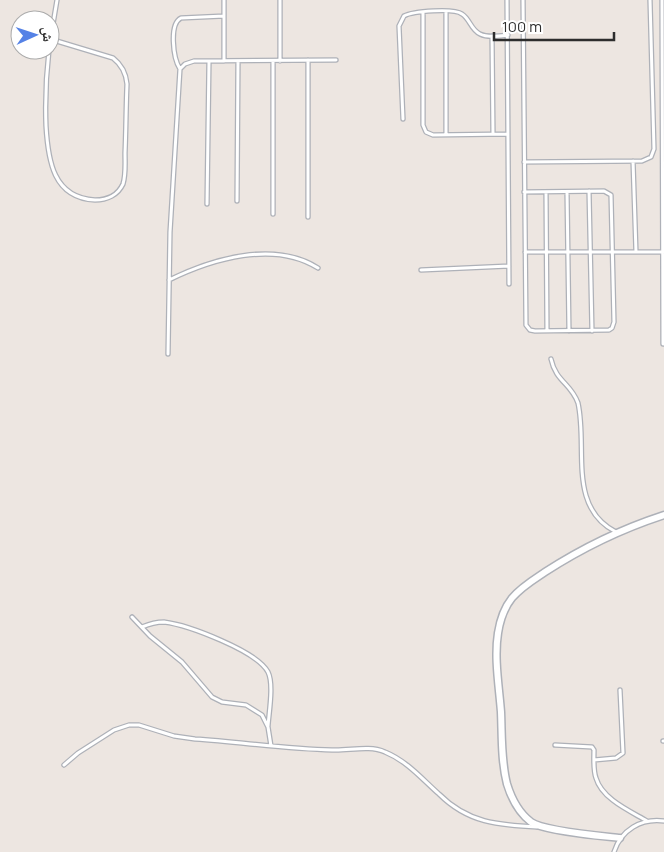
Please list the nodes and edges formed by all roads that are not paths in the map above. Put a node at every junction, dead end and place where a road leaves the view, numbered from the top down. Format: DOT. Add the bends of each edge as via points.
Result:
graph roads {
  1 [pos="224,0"];
  2 [pos="280,0"];
  3 [pos="507,0"];
  4 [pos="523,0"];
  5 [pos="650,0"];
  6 [pos="662,0"];
  7 [pos="446,11"];
  8 [pos="423,12"];
  9 [pos="224,16"];
  10 [pos="508,35"];
  11 [pos="492,36"];
  12 [pos="60,44"];
  13 [pos="48,60"];
  14 [pos="273,60"];
  15 [pos="280,60"];
  16 [pos="308,60"];
  17 [pos="336,60"];
  18 [pos="209,61"];
  19 [pos="224,61"];
  20 [pos="238,61"];
  21 [pos="180,69"];
  22 [pos="403,119"];
  23 [pos="446,134"];
  24 [pos="493,134"];
  25 [pos="508,134"];
  26 [pos="633,161"];
  27 [pos="662,161"];
  28 [pos="524,162"];
  29 [pos="664,167"];
  30 [pos="589,191"];
  31 [pos="524,192"];
  32 [pos="546,192"];
  33 [pos="567,192"];
  34 [pos="237,201"];
  35 [pos="207,204"];
  36 [pos="274,214"];
  37 [pos="308,217"];
  38 [pos="525,252"];
  39 [pos="546,252"];
  40 [pos="568,252"];
  41 [pos="590,252"];
  42 [pos="612,252"];
  43 [pos="636,252"];
  44 [pos="663,252"];
  45 [pos="509,266"];
  46 [pos="318,268"];
  47 [pos="421,270"];
  48 [pos="169,280"];
  49 [pos="509,284"];
  50 [pos="548,331"];
  51 [pos="569,331"];
  52 [pos="592,331"];
  53 [pos="663,344"];
  54 [pos="168,354"];
  55 [pos="551,359"];
  56 [pos="664,515"];
  57 [pos="617,532"];
  58 [pos="132,617"];
  59 [pos="142,627"];
  60 [pos="620,690"];
  61 [pos="268,727"];
  62 [pos="555,745"];
  63 [pos="271,746"];
  64 [pos="594,760"];
  65 [pos="64,765"];
  66 [pos="647,821"];
  67 [pos="664,821"];
  68 [pos="543,828"];
  69 [pos="620,838"];
  70 [pos="614,852"];
  1 -- 9 [label="lane"];
  2 -- 15 [label="lane"];
  3 -- 10 [label="lane"];
  4 -- 28 [label="lane"];
  5 -- 26 [label="lane" via="654,149 648,159"];
  6 -- 27 [label="lane"];
  7 -- 8 [label="lane"];
  7 -- 11 [label="lane" via="461,13 475,31"];
  7 -- 23 [label="lane"];
  8 -- 22 [label="lane" via="408,14 400,22"];
  8 -- 23 [label="lane" via="423,125 429,134"];
  9 -- 19 [label="lane"];
  9 -- 21 [label="lane" via="176,20 174,53"];
  10 -- 11 [label="lane"];
  10 -- 25 [label="lane"];
  11 -- 24 [label="lane"];
  12 -- 13 [label="lane" via="113,58 126,73 124,178 117,193 106,199 89,200 78,196 62,184 53,171 48,155 44,95"];
  14 -- 15 [label="lane"];
  14 -- 20 [label="lane"];
  14 -- 36 [label="lane"];
  15 -- 16 [label="lane"];
  16 -- 17 [label="lane"];
  16 -- 37 [label="lane"];
  18 -- 19 [label="lane"];
  18 -- 21 [label="lane" via="188,62"];
  18 -- 35 [label="lane"];
  19 -- 20 [label="lane"];
  20 -- 34 [label="lane"];
  21 -- 48 [label="lane"];
  23 -- 24 [label="lane"];
  24 -- 25 [label="lane"];
  25 -- 45 [label="lane"];
  26 -- 28 [label="lane"];
  26 -- 43 [label="lane"];
  27 -- 29 [label="lane"];
  27 -- 44 [label="lane"];
  28 -- 31 [label="lane"];
  30 -- 33 [label="lane"];
  30 -- 41 [label="lane"];
  30 -- 42 [label="lane" via="604,191 611,195"];
  31 -- 32 [label="lane"];
  31 -- 38 [label="lane"];
  32 -- 33 [label="lane"];
  32 -- 39 [label="lane"];
  33 -- 40 [label="lane"];
  38 -- 39 [label="lane"];
  38 -- 50 [label="lane" via="526,325 532,331"];
  39 -- 40 [label="lane"];
  39 -- 50 [label="lane"];
  40 -- 41 [label="lane"];
  40 -- 51 [label="lane"];
  41 -- 42 [label="lane"];
  41 -- 52 [label="lane"];
  42 -- 43 [label="lane"];
  42 -- 52 [label="lane" via="613,325 609,330"];
  43 -- 44 [label="lane"];
  44 -- 53 [label="lane"];
  45 -- 47 [label="lane"];
  45 -- 49 [label="lane"];
  46 -- 48 [label="lane" via="295,257 253,256 214,263"];
  48 -- 54 [label="lane"];
  50 -- 51 [label="lane"];
  51 -- 52 [label="lane"];
  55 -- 57 [label="lane" via="557,376 578,403 583,485 588,505 603,524"];
  56 -- 57 [label="street"];
  57 -- 68 [label="street" via="564,560 523,587 509,602 500,623 497,654 505,774 510,793 519,808 530,821"];
  58 -- 59 [label="lane"];
  59 -- 61 [label="lane" via="182,662 212,697 252,707 262,715"];
  59 -- 61 [label="lane" via="162,622 213,636 261,664 270,679"];
  60 -- 64 [label="lane" via="623,753 616,758"];
  61 -- 63 [label="lane"];
  62 -- 64 [label="lane" via="590,746 594,750"];
  63 -- 65 [label="lane" via="184,738 134,724 114,730"];
  63 -- 68 [label="lane" via="380,750 410,768 446,801 474,818 505,826"];
  64 -- 66 [label="lane" via="596,780 604,791"];
  66 -- 67 [label="lane"];
  66 -- 69 [label="lane" via="633,826"];
  68 -- 69 [label="street"];
  69 -- 70 [label="lane"];
}
